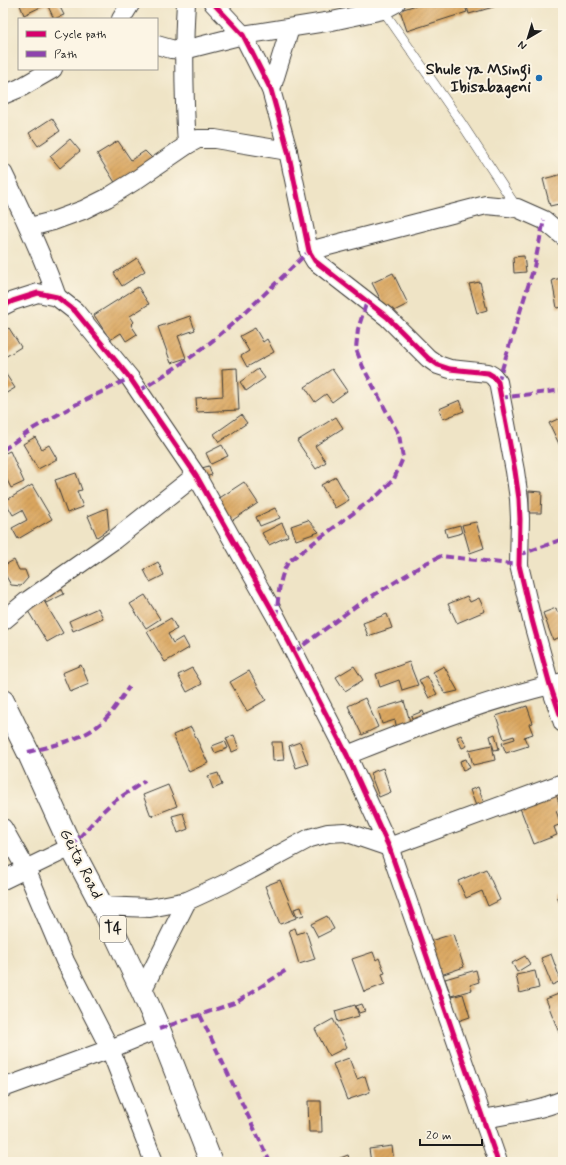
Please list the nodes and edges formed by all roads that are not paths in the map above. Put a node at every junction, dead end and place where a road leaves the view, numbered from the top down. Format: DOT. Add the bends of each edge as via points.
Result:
graph roads {
  1 [pos="131,3"];
  2 [pos="186,3"];
  3 [pos="212,3"];
  4 [pos="390,6"];
  5 [pos="122,18"];
  6 [pos="290,28"];
  7 [pos="243,35"];
  8 [pos="158,45"];
  9 [pos="184,50"];
  10 [pos="51,70"];
  11 [pos="271,90"];
  12 [pos="3,96"];
  13 [pos="187,144"];
  14 [pos="288,150"];
  15 [pos="3,173"];
  16 [pos="516,208"];
  17 [pos="30,227"];
  18 [pos="563,236"];
  19 [pos="309,251"];
  20 [pos="57,297"];
  21 [pos="3,306"];
  22 [pos="196,475"];
  23 [pos="3,621"];
  24 [pos="556,684"];
  25 [pos="3,701"];
  26 [pos="563,723"];
  27 [pos="347,755"];
  28 [pos="563,783"];
  29 [pos="3,828"];
  30 [pos="71,847"];
  31 [pos="389,847"];
  32 [pos="26,869"];
  33 [pos="3,880"];
  34 [pos="187,900"];
  35 [pos="102,906"];
  36 [pos="142,991"];
  37 [pos="159,1029"];
  38 [pos="110,1049"];
  39 [pos="3,1088"];
  40 [pos="563,1100"];
  41 [pos="483,1119"];
  42 [pos="154,1162"];
  43 [pos="211,1162"];
  44 [pos="498,1162"];
  1 -- 5 [label="street"];
  2 -- 9 [label="street"];
  3 -- 7 [label="street"];
  4 -- 6 [label="street" via="332,21"];
  4 -- 16 [label="lane"];
  6 -- 7 [label="street"];
  6 -- 11 [label="street"];
  7 -- 9 [label="street"];
  7 -- 11 [label="street"];
  8 -- 9 [label="street"];
  9 -- 13 [label="street"];
  10 -- 12 [label="street"];
  11 -- 14 [label="street"];
  13 -- 14 [label="street" via="198,140 215,139"];
  13 -- 17 [label="street" via="107,198 83,210"];
  14 -- 19 [label="street"];
  15 -- 17 [label="street"];
  16 -- 18 [label="street" via="544,220"];
  16 -- 19 [label="street" via="486,205"];
  17 -- 20 [label="street"];
  19 -- 24 [label="street" via="315,261 387,317 433,361 450,369 488,373 498,382 515,471 520,519 519,565 532,620"];
  20 -- 21 [label="street" via="38,293"];
  20 -- 22 [label="street" via="75,311 130,378"];
  22 -- 23 [label="street" via="114,540 27,601"];
  22 -- 27 [label="street" via="276,617"];
  24 -- 26 [label="street"];
  24 -- 27 [label="street" via="491,701"];
  25 -- 30 [label="highway, Geita Road / T4"];
  27 -- 31 [label="street"];
  28 -- 31 [label="street"];
  29 -- 32 [label="street"];
  30 -- 32 [label="street"];
  30 -- 35 [label="highway, Geita Road / T4"];
  31 -- 34 [label="street" via="345,832 328,833 310,838 224,884"];
  31 -- 41 [label="street"];
  32 -- 33 [label="street"];
  32 -- 38 [label="street" via="65,961"];
  34 -- 35 [label="street" via="150,908"];
  34 -- 36 [label="street"];
  35 -- 36 [label="highway, Geita Road / T4"];
  36 -- 37 [label="highway, Geita Road / T4"];
  37 -- 38 [label="street"];
  37 -- 43 [label="highway, Geita Road / T4"];
  38 -- 39 [label="street"];
  38 -- 42 [label="street"];
  40 -- 41 [label="street"];
  41 -- 44 [label="street"];
}
